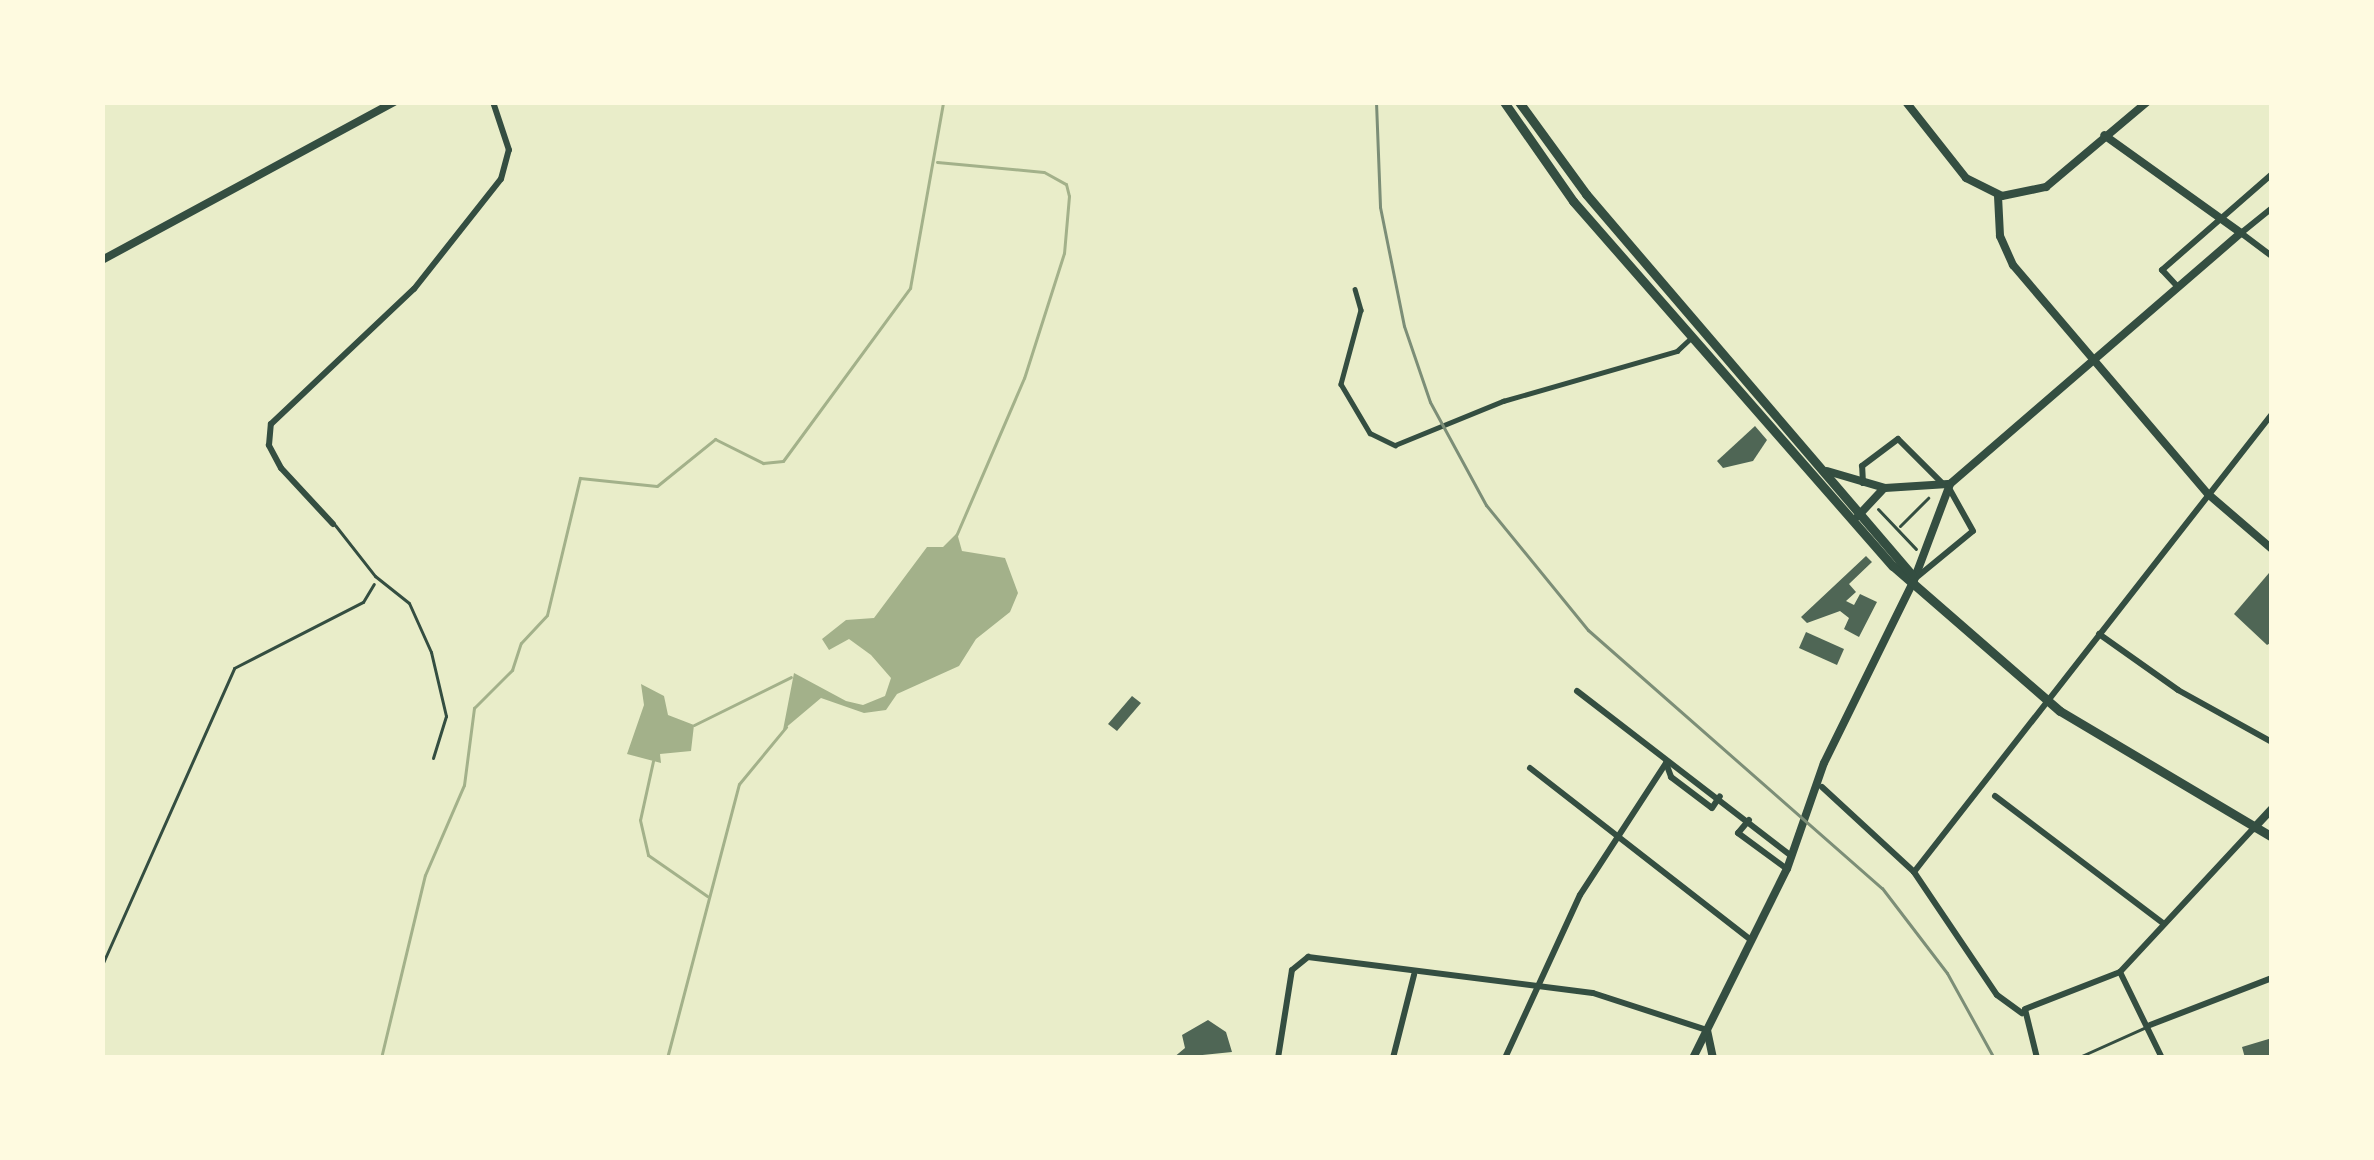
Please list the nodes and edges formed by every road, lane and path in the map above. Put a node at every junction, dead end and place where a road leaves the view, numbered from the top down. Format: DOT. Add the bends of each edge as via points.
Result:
graph roads {
  1 [pos="394,102"];
  2 [pos="493,102"];
  3 [pos="1504,102"];
  4 [pos="1520,102"];
  5 [pos="1906,102"];
  6 [pos="2147,102"];
  7 [pos="2104,135"];
  8 [pos="2272,174"];
  9 [pos="1998,196"];
  10 [pos="2272,208"];
  11 [pos="2221,218"];
  12 [pos="2241,233"];
  13 [pos="2272,256"];
  14 [pos="102,260"];
  15 [pos="2177,286"];
  16 [pos="1354,289"];
  17 [pos="1693,337"];
  18 [pos="2093,358"];
  19 [pos="2272,414"];
  20 [pos="1827,471"];
  21 [pos="1950,484"];
  22 [pos="1864,485"];
  23 [pos="1885,488"];
  24 [pos="2208,494"];
  25 [pos="1928,498"];
  26 [pos="1872,504"];
  27 [pos="1861,511"];
  28 [pos="1854,522"];
  29 [pos="333,524"];
  30 [pos="1900,526"];
  31 [pos="1916,548"];
  32 [pos="2272,549"];
  33 [pos="375,576"];
  34 [pos="1914,580"];
  35 [pos="2099,634"];
  36 [pos="1577,691"];
  37 [pos="2048,702"];
  38 [pos="2272,742"];
  39 [pos="433,758"];
  40 [pos="1666,763"];
  41 [pos="1530,768"];
  42 [pos="1820,790"];
  43 [pos="1720,796"];
  44 [pos="1995,796"];
  45 [pos="2272,809"];
  46 [pos="1748,820"];
  47 [pos="2253,829"];
  48 [pos="1618,830"];
  49 [pos="2272,837"];
  50 [pos="1794,852"];
  51 [pos="1787,869"];
  52 [pos="1914,872"];
  53 [pos="2164,923"];
  54 [pos="1752,941"];
  55 [pos="102,965"];
  56 [pos="2120,972"];
  57 [pos="1414,975"];
  58 [pos="2272,978"];
  59 [pos="1535,984"];
  60 [pos="2022,1013"];
  61 [pos="2150,1025"];
  62 [pos="1707,1030"];
  63 [pos="1278,1058"];
  64 [pos="1393,1058"];
  65 [pos="1505,1058"];
  66 [pos="1693,1058"];
  67 [pos="1713,1058"];
  68 [pos="2037,1058"];
  69 [pos="2077,1058"];
  70 [pos="2162,1058"];
  1 -- 14 [label="street"];
  2 -- 29 [label="street" via="509,150 501,179 414,289 271,424 269,446 281,468"];
  3 -- 17 [label="main road" via="1573,201"];
  4 -- 20 [label="main road" via="1586,194"];
  5 -- 9 [label="street" via="1958,170"];
  6 -- 7 [label="street"];
  7 -- 9 [label="street" via="2046,188"];
  7 -- 11 [label="street"];
  8 -- 11 [label="street"];
  9 -- 18 [label="street" via="2006,255"];
  10 -- 12 [label="street"];
  11 -- 12 [label="street"];
  11 -- 15 [label="street" via="2162,270"];
  12 -- 13 [label="street"];
  12 -- 15 [label="street"];
  15 -- 18 [label="street"];
  16 -- 17 [label="street" via="1361,310 1341,384 1378,440 1423,439 1465,418 1677,351"];
  17 -- 28 [label="main road"];
  18 -- 21 [label="street"];
  18 -- 24 [label="street"];
  19 -- 24 [label="street"];
  20 -- 22 [label="street"];
  20 -- 27 [label="main road"];
  21 -- 22 [label="street" via="1931,477 1898,439 1862,466"];
  21 -- 23 [label="street"];
  21 -- 34 [label="street"];
  21 -- 34 [label="street" via="1951,500 1973,531"];
  22 -- 23 [label="street"];
  23 -- 27 [label="street"];
  24 -- 32 [label="street"];
  24 -- 35 [label="street"];
  25 -- 30 [label="path"];
  26 -- 30 [label="path"];
  27 -- 28 [label="street"];
  27 -- 34 [label="main road"];
  28 -- 34 [label="main road"];
  29 -- 33 [label="lane"];
  30 -- 31 [label="path"];
  33 -- 39 [label="lane" via="409,603 431,652 446,716"];
  33 -- 55 [label="path" via="363,602 234,668"];
  34 -- 37 [label="main road"];
  34 -- 42 [label="street" via="1824,764"];
  35 -- 37 [label="street"];
  35 -- 38 [label="street"];
  36 -- 40 [label="street"];
  37 -- 47 [label="main road"];
  37 -- 52 [label="street"];
  40 -- 43 [label="street"];
  40 -- 43 [label="street" via="1712,808"];
  40 -- 48 [label="street"];
  41 -- 48 [label="street"];
  42 -- 50 [label="street"];
  42 -- 52 [label="street"];
  43 -- 46 [label="street"];
  44 -- 53 [label="street"];
  45 -- 47 [label="street"];
  46 -- 50 [label="street"];
  46 -- 51 [label="street" via="1738,832"];
  47 -- 49 [label="main road"];
  47 -- 53 [label="street"];
  48 -- 54 [label="street"];
  48 -- 59 [label="street"];
  50 -- 51 [label="street"];
  51 -- 54 [label="street"];
  52 -- 60 [label="street" via="1997,995"];
  53 -- 56 [label="street"];
  54 -- 62 [label="street"];
  56 -- 60 [label="street"];
  56 -- 61 [label="street"];
  57 -- 59 [label="street"];
  57 -- 63 [label="street" via="1298,960"];
  57 -- 64 [label="street"];
  58 -- 61 [label="street"];
  59 -- 62 [label="street" via="1622,999"];
  59 -- 65 [label="street"];
  60 -- 68 [label="street"];
  61 -- 69 [label="lane"];
  61 -- 70 [label="street"];
  62 -- 66 [label="street"];
  62 -- 67 [label="street"];
}
